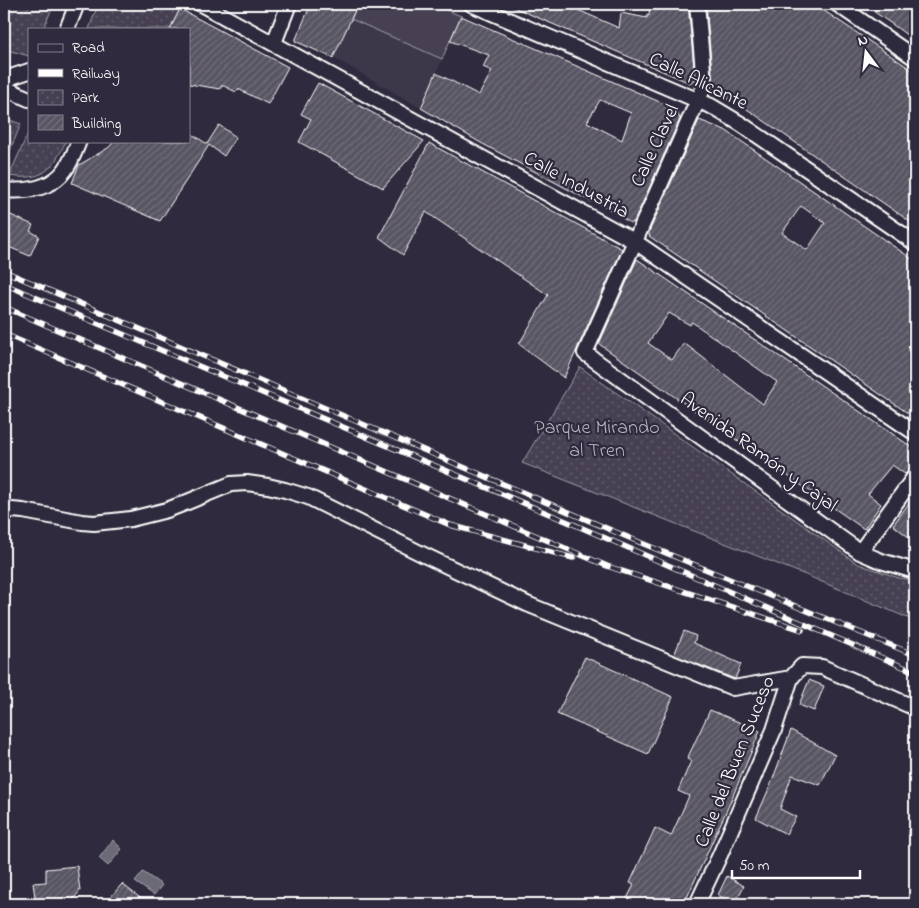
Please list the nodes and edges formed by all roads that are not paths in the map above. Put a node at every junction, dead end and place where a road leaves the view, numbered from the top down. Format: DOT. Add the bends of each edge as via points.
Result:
graph roads {
  1 [pos="77,4"];
  2 [pos="201,4"];
  3 [pos="289,4"];
  4 [pos="472,4"];
  5 [pos="697,4"];
  6 [pos="837,4"];
  7 [pos="67,28"];
  8 [pos="274,43"];
  9 [pos="915,58"];
  10 [pos="28,71"];
  11 [pos="4,82"];
  12 [pos="28,99"];
  13 [pos="698,101"];
  14 [pos="79,142"];
  15 [pos="4,190"];
  16 [pos="634,241"];
  17 [pos="915,244"];
  18 [pos="585,353"];
  19 [pos="915,433"];
  20 [pos="915,476"];
  21 [pos="4,513"];
  22 [pos="860,552"];
  23 [pos="915,571"];
  24 [pos="791,678"];
  25 [pos="915,708"];
  26 [pos="697,904"];
  1 -- 7 [label="street"];
  2 -- 8 [label="street, Calle Industria"];
  3 -- 8 [label="street"];
  4 -- 13 [label="street, Calle Alicante"];
  5 -- 13 [label="street, Calle Clavel" via="704,82"];
  6 -- 9 [label="street"];
  8 -- 16 [label="street, Calle Industria"];
  10 -- 11 [label="street"];
  11 -- 12 [label="street" via="8,90"];
  13 -- 16 [label="street, Calle Clavel"];
  13 -- 17 [label="street, Calle Alicante" via="741,124"];
  14 -- 15 [label="street" via="65,170 57,178 39,188"];
  16 -- 18 [label="street, Calle Clavel"];
  16 -- 19 [label="street, Calle Industria"];
  18 -- 22 [label="street, Avenida Ramón y Cajal"];
  20 -- 22 [label="street"];
  21 -- 24 [label="street" via="23,511 94,523 131,519 167,510 231,484 268,486 308,497 527,604 734,688"];
  22 -- 23 [label="street, Avenida Ramón y Cajal"];
  24 -- 25 [label="street, Calle del Buen Suceso" via="802,666 822,668"];
  24 -- 26 [label="street, Calle del Buen Suceso" via="774,730"];
}
